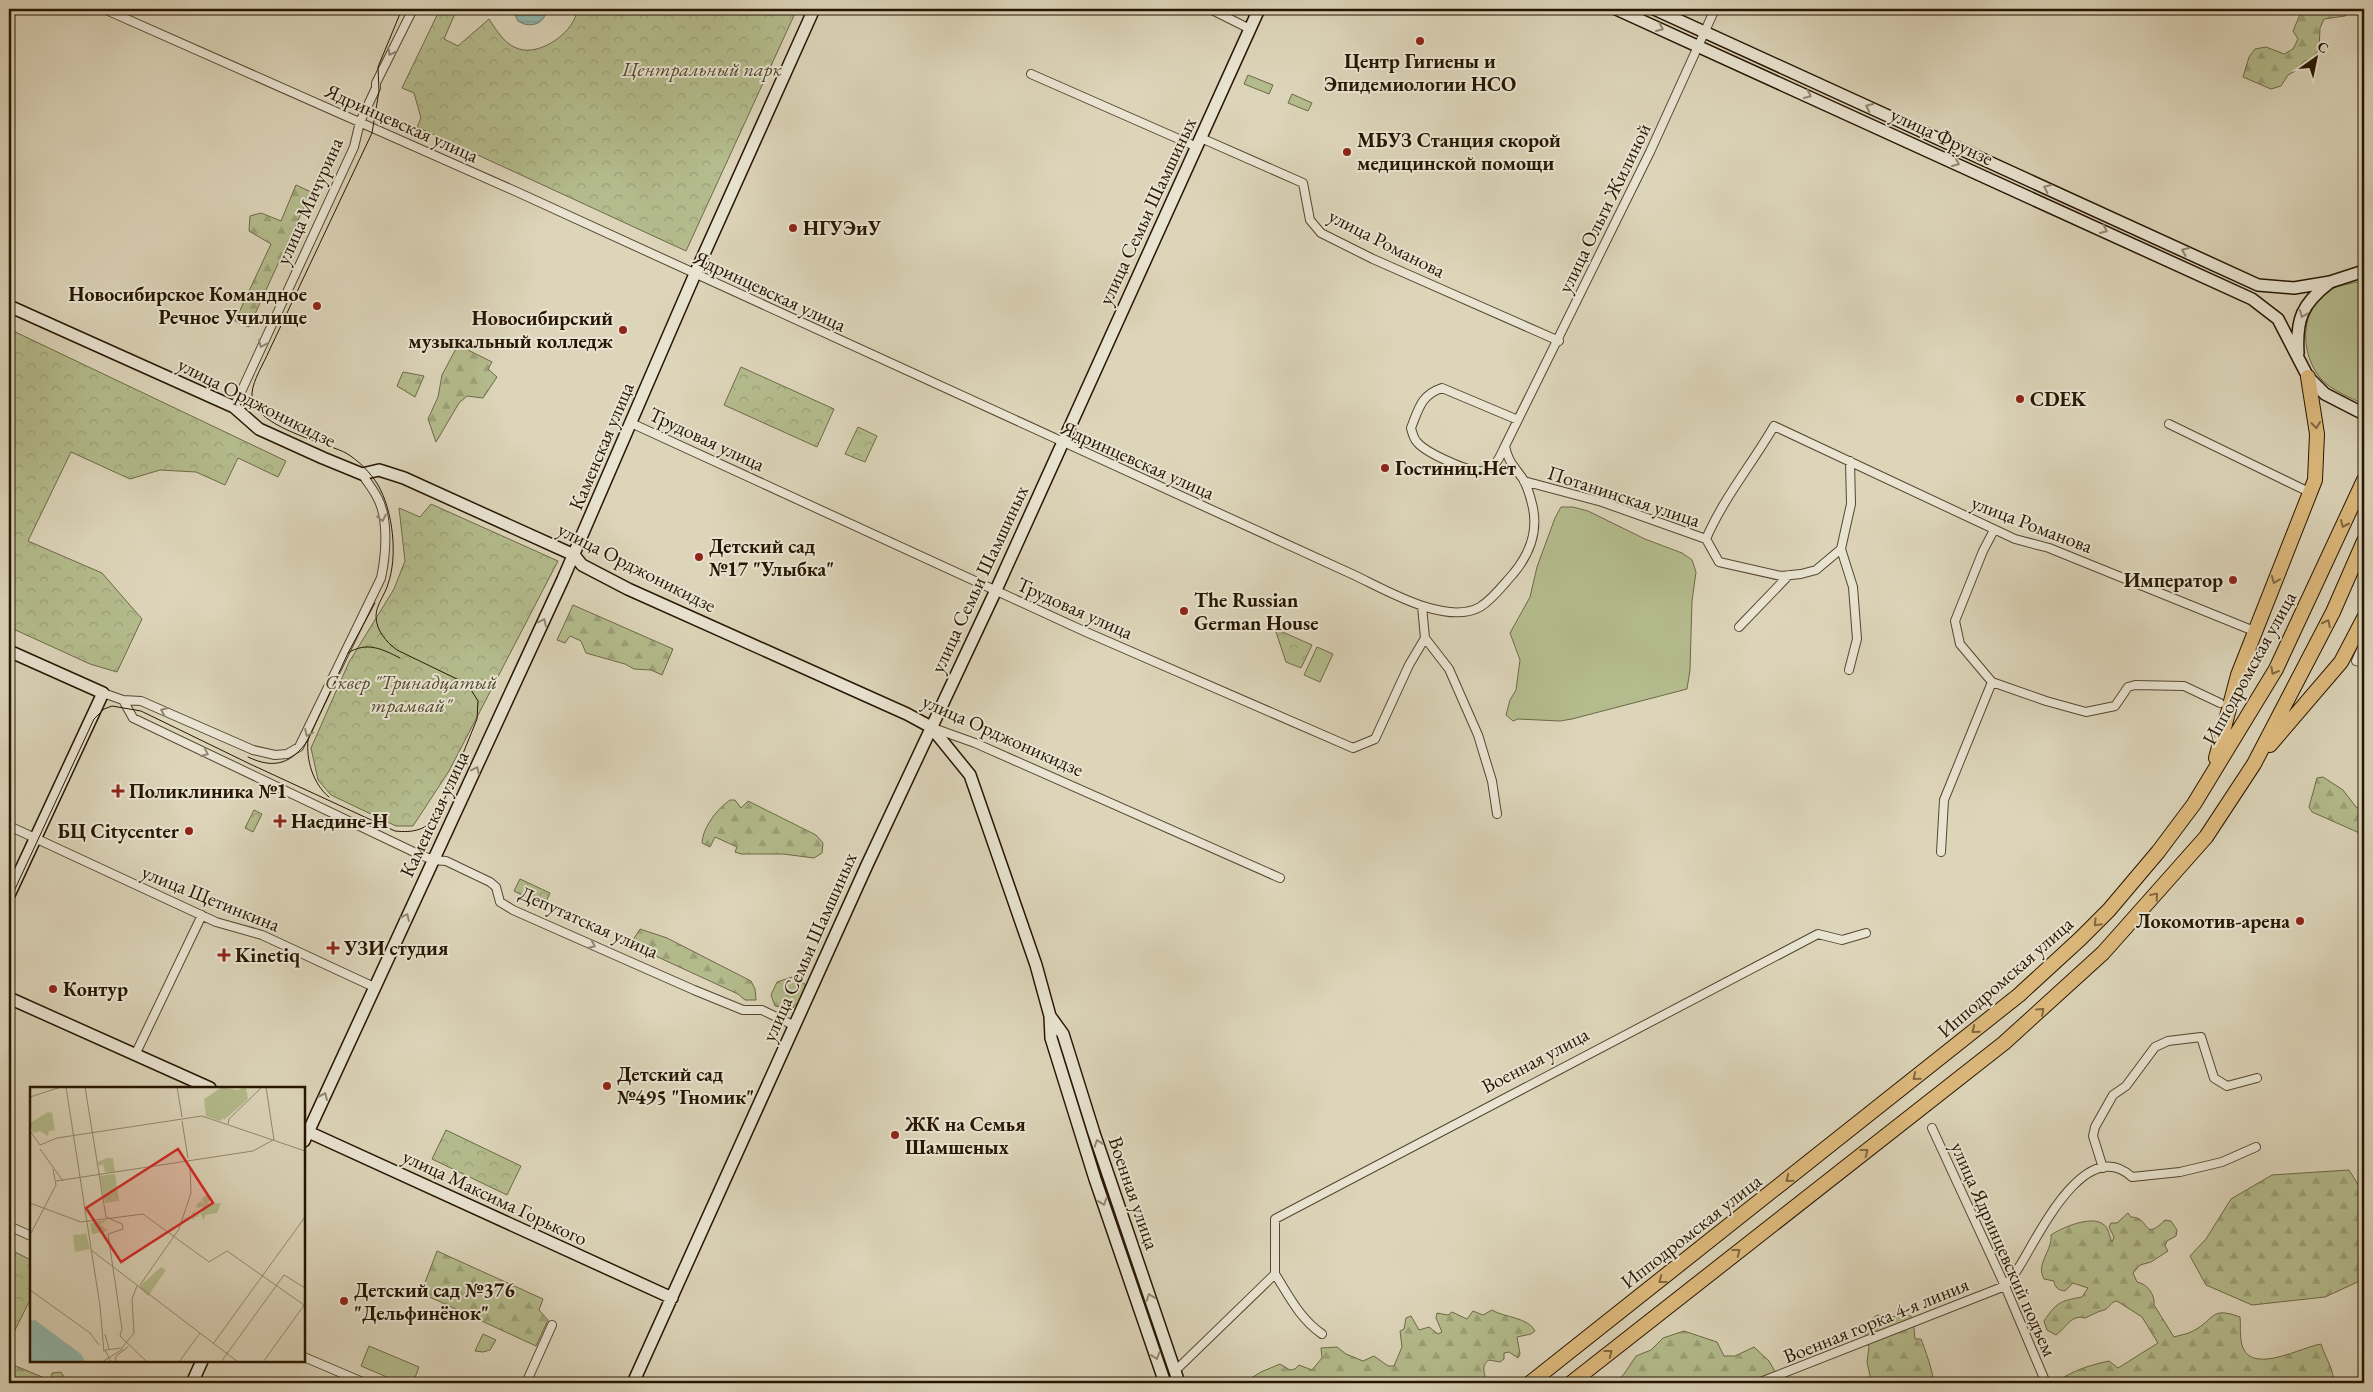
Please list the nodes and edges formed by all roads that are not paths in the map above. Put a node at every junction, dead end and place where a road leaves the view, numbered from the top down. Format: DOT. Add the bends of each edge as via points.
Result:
graph roads {
  1 [pos="104,9"];
  2 [pos="413,9"];
  3 [pos="814,9"];
  4 [pos="1210,9"];
  5 [pos="1259,9"];
  6 [pos="1616,9"];
  7 [pos="1654,9"];
  8 [pos="1715,9"];
  9 [pos="1250,29"];
  10 [pos="1706,32"];
  11 [pos="1699,46"];
  12 [pos="1031,74"];
  13 [pos="360,122"];
  14 [pos="1199,143"];
  15 [pos="2364,270"];
  16 [pos="695,274"];
  17 [pos="2330,282"];
  18 [pos="9,306"];
  19 [pos="1558,341"];
  20 [pos="2298,356"];
  21 [pos="2308,377"];
  22 [pos="234,407"];
  23 [pos="2363,414"];
  24 [pos="1518,420"];
  25 [pos="631,422"];
  26 [pos="2169,424"];
  27 [pos="1062,443"];
  28 [pos="1505,446"];
  29 [pos="1850,461"];
  30 [pos="362,474"];
  31 [pos="2364,480"];
  32 [pos="1524,481"];
  33 [pos="2311,493"];
  34 [pos="1994,530"];
  35 [pos="1706,539"];
  36 [pos="2364,541"];
  37 [pos="1841,549"];
  38 [pos="574,555"];
  39 [pos="1788,575"];
  40 [pos="996,590"];
  41 [pos="1422,606"];
  42 [pos="2364,618"];
  43 [pos="1739,627"];
  44 [pos="2254,631"];
  45 [pos="1425,638"];
  46 [pos="2364,643"];
  47 [pos="9,651"];
  48 [pos="2364,663"];
  49 [pos="1849,670"];
  50 [pos="1992,682"];
  51 [pos="103,693"];
  52 [pos="122,700"];
  53 [pos="2220,703"];
  54 [pos="932,727"];
  55 [pos="2254,764"];
  56 [pos="2208,782"];
  57 [pos="1497,814"];
  58 [pos="9,826"];
  59 [pos="35,838"];
  60 [pos="1941,852"];
  61 [pos="433,860"];
  62 [pos="1280,878"];
  63 [pos="9,895"];
  64 [pos="202,915"];
  65 [pos="1866,933"];
  66 [pos="374,987"];
  67 [pos="9,998"];
  68 [pos="1050,1016"];
  69 [pos="795,1026"];
  70 [pos="135,1055"];
  71 [pos="2257,1078"];
  72 [pos="208,1087"];
  73 [pos="1932,1128"];
  74 [pos="305,1134"];
  75 [pos="2256,1147"];
  76 [pos="2103,1168"];
  77 [pos="9,1226"];
  78 [pos="30,1236"];
  79 [pos="1275,1274"];
  80 [pos="2005,1286"];
  81 [pos="672,1298"];
  82 [pos="552,1325"];
  83 [pos="1322,1334"];
  84 [pos="305,1357"];
  85 [pos="202,1362"];
  86 [pos="1175,1371"];
  87 [pos="1164,1380"];
  88 [pos="192,1383"];
  89 [pos="365,1383"];
  90 [pos="526,1383"];
  91 [pos="633,1383"];
  92 [pos="1179,1383"];
  93 [pos="1530,1383"];
  94 [pos="1571,1383"];
  95 [pos="1758,1383"];
  96 [pos="2046,1383"];
  1 -- 13 [label="street, Ядринцевская улица"];
  2 -- 13 [label="street, улица Мичурина, one-way"];
  3 -- 16 [label="main road, Каменская улица"];
  4 -- 9 [label="street"];
  5 -- 9 [label="main road, улица Семьи Шамшиных"];
  6 -- 11 [label="main road, улица Фрунзе, one-way"];
  7 -- 10 [label="main road, улица Фрунзе"];
  8 -- 10 [label="street, улица Ольги Жилиной"];
  9 -- 14 [label="main road, улица Семьи Шамшиных"];
  10 -- 11 [label="street, улица Ольги Жилиной"];
  17 -- 10 [label="main road, улица Фрунзе, one-way" via="2294,288 2258,285"];
  11 -- 19 [label="street, улица Ольги Жилиной"];
  11 -- 20 [label="main road, улица Фрунзе, one-way" via="2252,299 2278,319"];
  12 -- 14 [label="street, улица Романова"];
  13 -- 16 [label="street, Ядринцевская улица"];
  13 -- 22 [label="street, улица Мичурина, one-way" via="354,147"];
  14 -- 19 [label="street, улица Романова" via="1303,183 1310,220 1321,233"];
  14 -- 27 [label="main road, улица Семьи Шамшиных"];
  15 -- 17 [label="main road"];
  16 -- 25 [label="main road, Каменская улица"];
  16 -- 27 [label="street, Ядринцевская улица"];
  17 -- 20 [label="main road, one-way" via="2313,295 2302,310 2297,331"];
  18 -- 22 [label="main road, улица Орджоникидзе"];
  19 -- 24 [label="street, улица Ольги Жилиной"];
  20 -- 21 [label="main road, улица Фрунзе"];
  21 -- 23 [label="main road" via="2325,394"];
  21 -- 33 [label="highway, one-way" via="2317,434 2315,480"];
  22 -- 30 [label="main road, улица Орджоникидзе" via="259,429"];
  24 -- 28 [label="street, улица Ольги Жилиной"];
  24 -- 28 [label="street, улица Ольги Жилиной" via="1442,388 1429,392 1411,428 1416,441 1427,450 1471,471 1485,471 1496,464"];
  25 -- 38 [label="main road, Каменская улица"];
  25 -- 40 [label="street, Трудовая улица"];
  26 -- 33 [label="street"];
  27 -- 40 [label="main road, улица Семьи Шамшиных"];
  27 -- 41 [label="street, Ядринцевская улица"];
  28 -- 32 [label="street, Ядринцевская улица" via="1508,460"];
  29 -- 34 [label="street, улица Романова"];
  29 -- 35 [label="street, улица Романова" via="1774,426 1751,466 1718,512"];
  29 -- 37 [label="street" via="1851,504"];
  30 -- 38 [label="main road, улица Орджоникидзе" via="379,470 392,474"];
  30 -- 52 [label="street, one-way" via="378,499 385,528 381,578 299,747 281,755 253,750 141,700"];
  31 -- 56 [label="highway, Ипподромская улица, one-way" via="2276,669"];
  32 -- 35 [label="street, Потанинская улица" via="1602,502"];
  32 -- 41 [label="street, Ядринцевская улица" via="1533,509 1533,544 1517,569 1491,598 1471,610 1458,613"];
  33 -- 44 [label="highway, one-way"];
  34 -- 44 [label="street, улица Романова" via="2050,548"];
  34 -- 50 [label="street" via="1955,621 1960,644"];
  35 -- 39 [label="street, Потанинская улица" via="1719,562"];
  55 -- 36 [label="highway, one-way" via="2333,612"];
  37 -- 39 [label="street, Потанинская улица" via="1816,570"];
  37 -- 49 [label="street" via="1853,587 1857,639"];
  38 -- 54 [label="main road, улица Орджоникидзе" via="582,566 628,589"];
  61 -- 38 [label="main road, Каменская улица, one-way"];
  39 -- 43 [label="street"];
  40 -- 45 [label="street, Трудовая улица" via="1353,748 1374,739"];
  40 -- 54 [label="main road, улица Семьи Шамшиных"];
  41 -- 45 [label="street"];
  42 -- 55 [label="highway" via="2341,662"];
  44 -- 56 [label="highway"];
  45 -- 57 [label="street" via="1449,669 1478,736 1492,781"];
  46 -- 48 [label="street" via="2356,661"];
  47 -- 51 [label="main road"];
  50 -- 53 [label="street" via="2086,712 2115,706 2128,687 2135,685 2184,686"];
  50 -- 60 [label="street" via="1944,800"];
  51 -- 52 [label="street"];
  51 -- 59 [label="main road"];
  52 -- 61 [label="street, Депутатская улица, one-way" via="133,718"];
  54 -- 62 [label="street, улица Орджоникидзе"];
  54 -- 68 [label="main road, Военная улица" via="970,775"];
  54 -- 69 [label="main road, улица Семьи Шамшиных"];
  94 -- 55 [label="highway, one-way" via="2004,1043 2103,952 2206,837"];
  56 -- 93 [label="highway, Ипподромская улица, one-way" via="2135,880 2092,928 2019,995"];
  58 -- 59 [label="street, улица Щетинкина"];
  59 -- 63 [label="main road"];
  59 -- 64 [label="street, улица Щетинкина"];
  66 -- 61 [label="main road, Каменская улица, one-way"];
  61 -- 69 [label="street, Депутатская улица, one-way" via="446,861 490,882 496,887 500,902 513,910 704,994 743,1010 762,1010"];
  64 -- 66 [label="street, улица Щетинкина" via="262,935"];
  64 -- 70 [label="street"];
  65 -- 79 [label="street, Военная улица" via="1842,940 1818,934 1275,1219"];
  74 -- 66 [label="main road, Каменская улица, one-way"];
  67 -- 70 [label="main road"];
  86 -- 68 [label="main road, Военная улица, one-way" via="1063,1034"];
  68 -- 87 [label="main road, Военная улица, one-way" via="1050,1038"];
  69 -- 81 [label="main road, улица Семьи Шамшиных"];
  70 -- 72 [label="main road"];
  71 -- 76 [label="street" via="2227,1086 2214,1078 2201,1037 2168,1041 2155,1047 2126,1086 2113,1095 2095,1127 2093,1136"];
  73 -- 80 [label="street, улица Ядринцевский подъем"];
  74 -- 81 [label="main road, улица Максима Горького"];
  75 -- 76 [label="street" via="2222,1162 2180,1172 2132,1177 2125,1170"];
  76 -- 80 [label="street" via="2087,1174 2071,1187"];
  77 -- 78 [label="street"];
  79 -- 83 [label="street" via="1310,1326"];
  79 -- 86 [label="street"];
  80 -- 95 [label="street, Военная горка 4-я линия"];
  80 -- 96 [label="street, улица Ядринцевский подъем"];
  81 -- 91 [label="main road, улица Семьи Шамшиных"];
  82 -- 90 [label="street"];
  84 -- 89 [label="street"];
  85 -- 88 [label="main road"];
  86 -- 87 [label="main road"];
  86 -- 92 [label="main road, Военная улица"];
}
